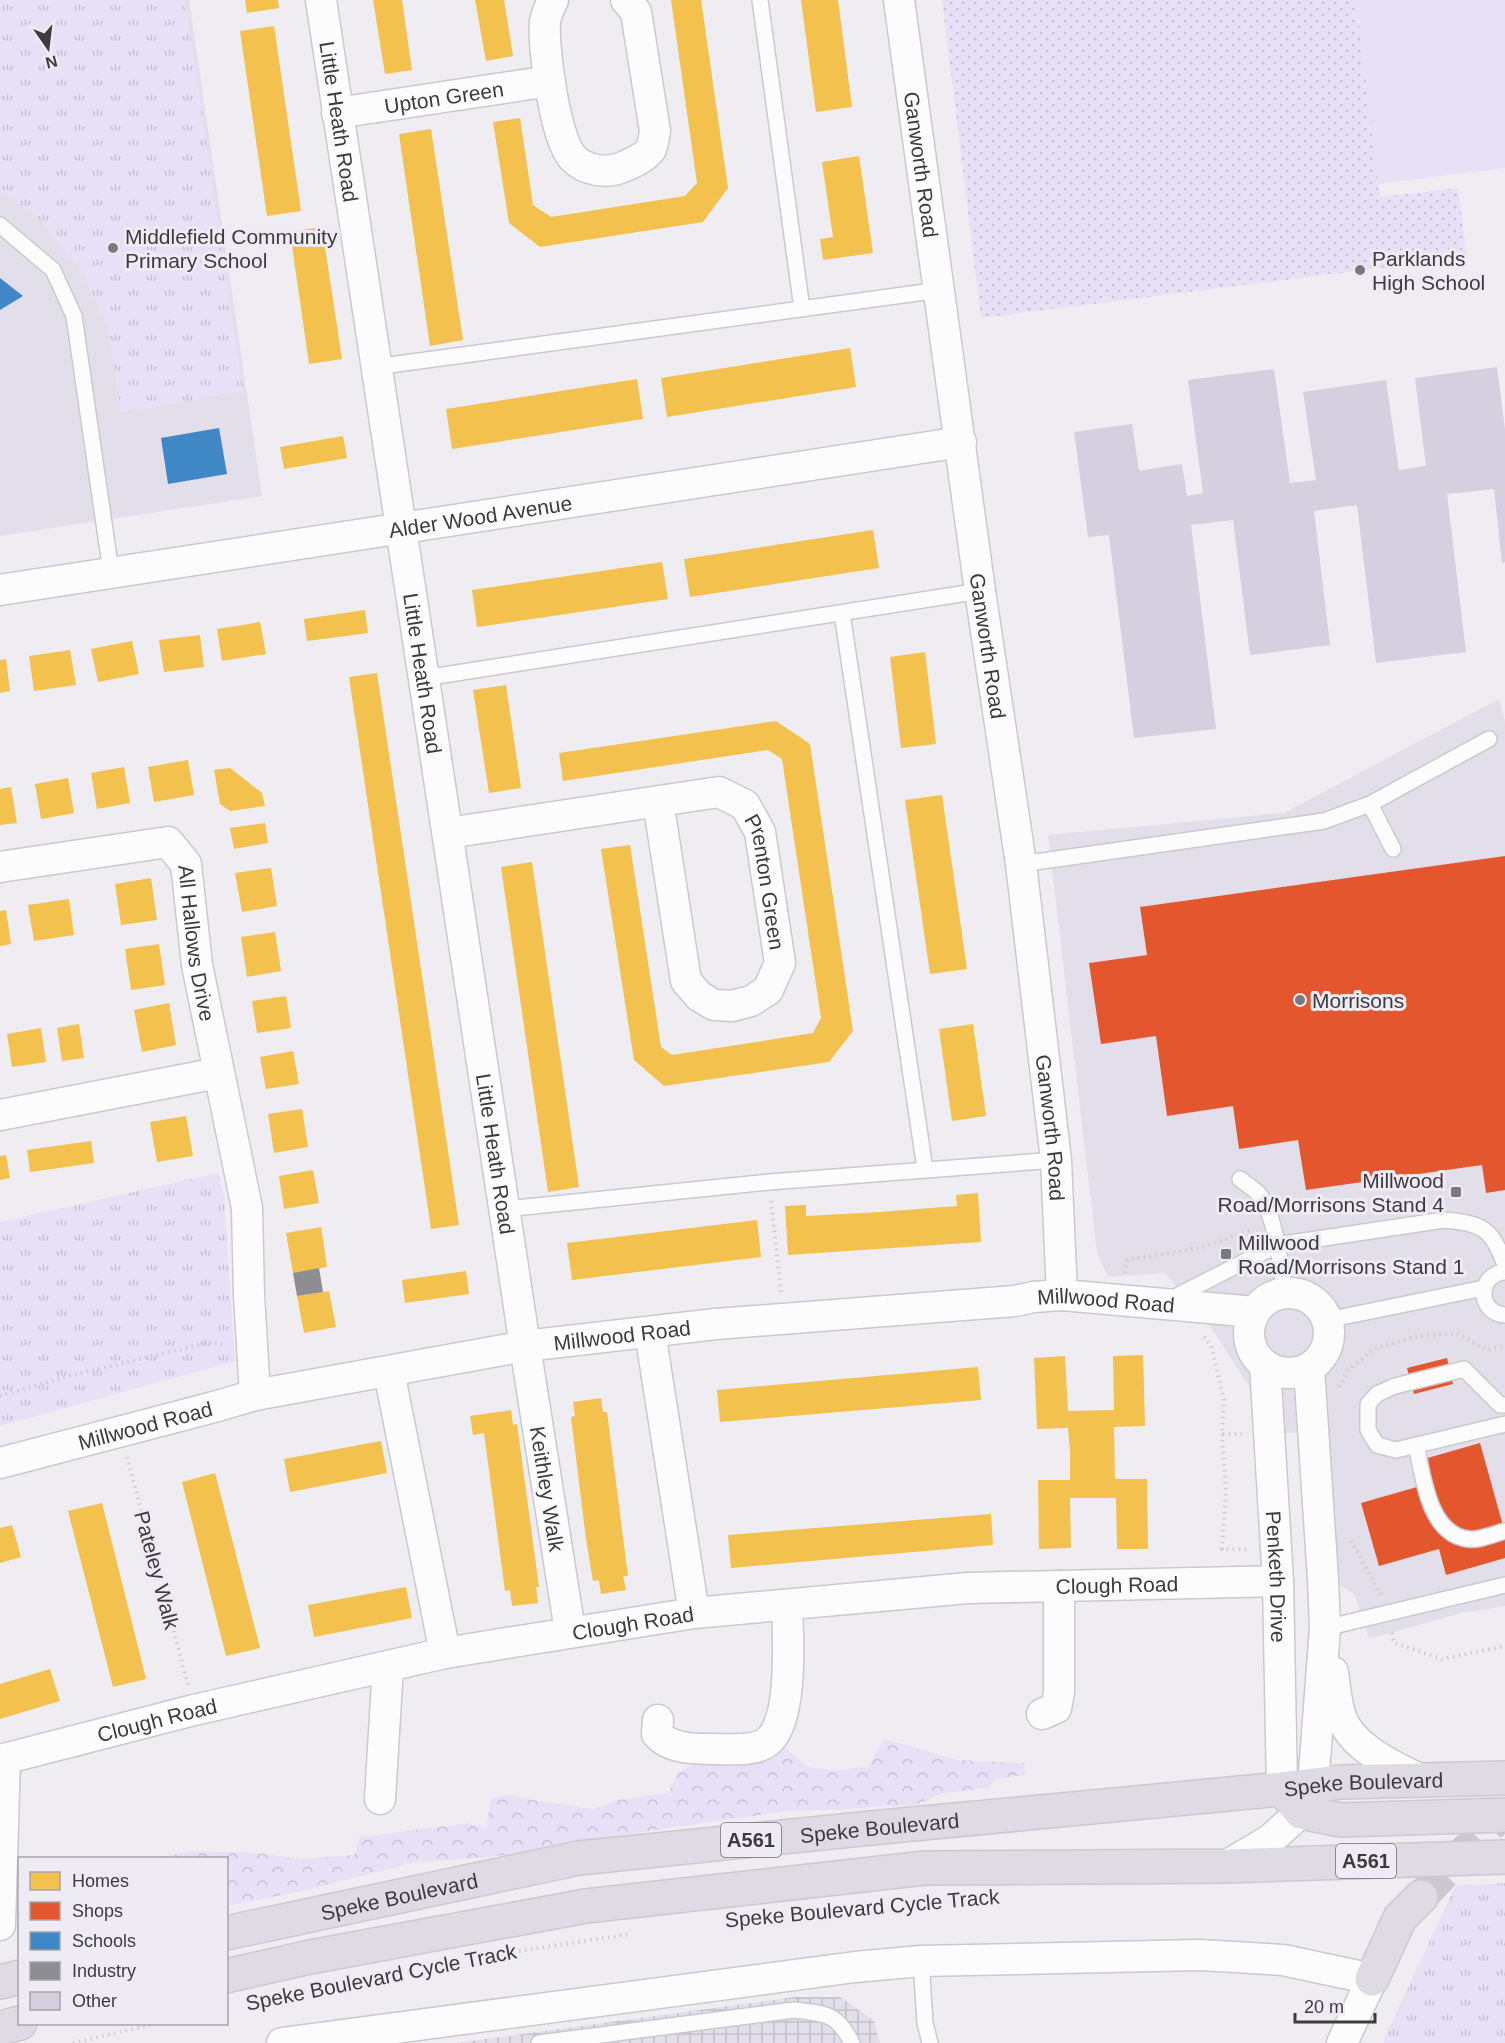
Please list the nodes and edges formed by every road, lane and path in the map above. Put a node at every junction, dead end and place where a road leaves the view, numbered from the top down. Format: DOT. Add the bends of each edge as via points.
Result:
graph roads {
  1 [pos="321,0"];
  2 [pos="553,0"];
  3 [pos="626,0"];
  4 [pos="760,0"];
  5 [pos="898,0"];
  6 [pos="550,81"];
  7 [pos="337,113"];
  8 [pos="0,225"];
  9 [pos="940,290"];
  10 [pos="802,309"];
  11 [pos="375,368"];
  12 [pos="961,442"];
  13 [pos="401,528"];
  14 [pos="111,572"];
  15 [pos="0,590"];
  16 [pos="980,591"];
  17 [pos="842,613"];
  18 [pos="424,678"];
  19 [pos="1489,739"];
  20 [pos="658,801"];
  21 [pos="1370,804"];
  22 [pos="448,833"];
  23 [pos="1393,849"];
  24 [pos="1021,864"];
  25 [pos="0,867"];
  26 [pos="218,1073"];
  27 [pos="0,1116"];
  28 [pos="1056,1160"];
  29 [pos="925,1170"];
  30 [pos="1240,1179"];
  31 [pos="770,1182"];
  32 [pos="505,1209"];
  33 [pos="1277,1245"];
  34 [pos="1505,1265"];
  35 [pos="1505,1272"];
  36 [pos="1484,1288"];
  37 [pos="1285,1293"];
  38 [pos="1062,1295"];
  39 [pos="1162,1304"];
  40 [pos="1255,1312"];
  41 [pos="1505,1315"];
  42 [pos="784,1318"];
  43 [pos="1327,1320"];
  44 [pos="650,1332"];
  45 [pos="525,1346"];
  46 [pos="252,1351"];
  47 [pos="1265,1365"];
  48 [pos="1309,1368"];
  49 [pos="389,1372"];
  50 [pos="255,1395"];
  51 [pos="0,1396"];
  52 [pos="1505,1405"];
  53 [pos="1505,1424"];
  54 [pos="120,1431"];
  55 [pos="1416,1445"];
  56 [pos="0,1463"];
  57 [pos="1505,1531"];
  58 [pos="1349,1534"];
  59 [pos="1278,1581"];
  60 [pos="1505,1585"];
  61 [pos="1059,1586"];
  62 [pos="788,1605"];
  63 [pos="694,1613"];
  64 [pos="1389,1613"];
  65 [pos="1325,1628"];
  66 [pos="570,1631"];
  67 [pos="1505,1646"];
  68 [pos="445,1653"];
  69 [pos="388,1666"];
  70 [pos="194,1710"];
  71 [pos="1042,1714"];
  72 [pos="658,1720"];
  73 [pos="2,1760"];
  74 [pos="1505,1778"];
  75 [pos="1422,1780"];
  76 [pos="1299,1796"];
  77 [pos="381,1799"];
  78 [pos="1505,1815"];
  79 [pos="1505,1857"];
  80 [pos="1226,1866"];
  81 [pos="1421,1896"];
  82 [pos="935,1900"];
  83 [pos="911,1902"];
  84 [pos="0,1924"];
  85 [pos="228,1933"];
  86 [pos="632,1933"];
  87 [pos="517,1952"];
  88 [pos="921,1961"];
  89 [pos="228,1976"];
  90 [pos="18,1978"];
  91 [pos="1372,1978"];
  92 [pos="0,1982"];
  93 [pos="18,2024"];
  94 [pos="151,2025"];
  95 [pos="0,2028"];
  96 [pos="73,2043"];
  97 [pos="282,2043"];
  98 [pos="539,2043"];
  99 [pos="852,2043"];
  100 [pos="930,2043"];
  101 [pos="1342,2043"];
  1 -- 7 [label="street, Little Heath Road"];
  2 -- 6 [label="street" via="545,20"];
  3 -- 6 [label="street" via="636,12 655,131 651,149 620,168 586,168 572,157 564,139"];
  4 -- 10 [label="lane"];
  5 -- 9 [label="street, Ganworth Road"];
  6 -- 7 [label="street, Upton Green"];
  7 -- 11 [label="street, Little Heath Road"];
  8 -- 14 [label="lane" via="52,270 74,316"];
  9 -- 10 [label="lane"];
  9 -- 12 [label="street, Ganworth Road"];
  10 -- 11 [label="lane"];
  11 -- 13 [label="street, Little Heath Road"];
  12 -- 13 [label="street, Alder Wood Avenue"];
  12 -- 16 [label="street, Ganworth Road"];
  13 -- 14 [label="street, Alder Wood Avenue"];
  13 -- 18 [label="street, Little Heath Road"];
  14 -- 15 [label="street, Alder Wood Avenue"];
  16 -- 17 [label="lane"];
  16 -- 24 [label="street, Ganworth Road"];
  17 -- 18 [label="lane"];
  17 -- 29 [label="lane"];
  18 -- 22 [label="street, Little Heath Road"];
  19 -- 21 [label="lane"];
  20 -- 20 [label="street, Prenton Green" via="719,792 745,805 760,832 780,963 768,990 751,1001 714,1005 686,981"];
  20 -- 22 [label="street, Prenton Green"];
  21 -- 23 [label="lane"];
  21 -- 24 [label="lane" via="1324,821"];
  22 -- 32 [label="street, Little Heath Road"];
  24 -- 28 [label="street, Ganworth Road"];
  25 -- 26 [label="street, All Hallows Drive" via="168,843 186,864 197,965"];
  26 -- 27 [label="street"];
  26 -- 46 [label="street, All Hallows Drive" via="247,1208"];
  28 -- 29 [label="lane"];
  28 -- 38 [label="street, Ganworth Road"];
  29 -- 31 [label="lane"];
  30 -- 33 [label="lane" via="1260,1194"];
  31 -- 32 [label="lane"];
  31 -- 42 [label="path"];
  32 -- 45 [label="street, Little Heath Road"];
  33 -- 34 [label="lane" via="1444,1220 1471,1222 1491,1235"];
  33 -- 37 [label="lane"];
  33 -- 39 [label="lane"];
  35 -- 36 [label="lane" via="1493,1275"];
  36 -- 41 [label="lane" via="1488,1307"];
  36 -- 43 [label="lane"];
  37 -- 40 [label="street" via="1264,1302"];
  37 -- 43 [label="street" via="1312,1300"];
  38 -- 39 [label="street, Millwood Road"];
  38 -- 42 [label="street, Millwood Road"];
  39 -- 40 [label="street, Millwood Road"];
  40 -- 47 [label="street, Penketh Drive" via="1249,1328 1250,1341"];
  42 -- 44 [label="street, Millwood Road"];
  43 -- 48 [label="street" via="1327,1347"];
  44 -- 45 [label="street, Millwood Road"];
  44 -- 63 [label="street"];
  45 -- 49 [label="street, Millwood Road"];
  45 -- 66 [label="street, Keithley Walk"];
  46 -- 50 [label="street, All Hallows Drive"];
  46 -- 51 [label="path" via="211,1342"];
  47 -- 48 [label="street" via="1282,1372"];
  47 -- 59 [label="street, Penketh Drive"];
  48 -- 65 [label="street"];
  49 -- 50 [label="street, Millwood Road"];
  49 -- 68 [label="street"];
  50 -- 54 [label="street, Millwood Road"];
  52 -- 55 [label="lane" via="1500,1405 1464,1369 1377,1394 1368,1404 1368,1430 1377,1445 1396,1450"];
  53 -- 55 [label="lane"];
  54 -- 56 [label="street, Millwood Road"];
  54 -- 70 [label="path, Pateley Walk"];
  55 -- 57 [label="lane" via="1428,1497 1439,1522 1468,1540"];
  58 -- 64 [label="path" via="1351,1545"];
  59 -- 61 [label="street, Clough Road"];
  59 -- 76 [label="street, Penketh Drive"];
  60 -- 64 [label="lane"];
  61 -- 62 [label="street, Clough Road" via="968,1588"];
  61 -- 71 [label="street" via="1059,1693 1056,1708"];
  62 -- 63 [label="street, Clough Road"];
  62 -- 72 [label="street" via="790,1670 776,1732 766,1743 726,1749 682,1746 665,1742 657,1734"];
  63 -- 66 [label="street, Clough Road"];
  64 -- 65 [label="lane"];
  64 -- 67 [label="path" via="1394,1643 1434,1657 1442,1659"];
  65 -- 75 [label="street" via="1340,1716 1358,1742 1388,1764"];
  65 -- 76 [label="street"];
  66 -- 68 [label="street, Clough Road"];
  68 -- 69 [label="street, Clough Road"];
  69 -- 70 [label="street, Clough Road"];
  69 -- 77 [label="street"];
  70 -- 73 [label="street, Clough Road"];
  73 -- 84 [label="street"];
  74 -- 75 [label="highway, Speke Boulevard / A561"];
  75 -- 76 [label="highway, Speke Boulevard / A561" via="1341,1782"];
  76 -- 78 [label="highway, A561" via="1341,1820"];
  76 -- 80 [label="street" via="1270,1840"];
  76 -- 85 [label="highway, Speke Boulevard / A561" via="871,1828 579,1858"];
  79 -- 80 [label="highway, Speke Boulevard / A561"];
  80 -- 89 [label="highway, Speke Boulevard / A561" via="925,1868 586,1906"];
  81 -- 91 [label="highway" via="1401,1918"];
  82 -- 83 [label="path, Speke Boulevard Cycle Track"];
  86 -- 87 [label="path, Speke Boulevard Cycle Track"];
  88 -- 91 [label="street" via="1244,1956"];
  88 -- 97 [label="street"];
  88 -- 100 [label="lane"];
  90 -- 92 [label="highway"];
  91 -- 101 [label="street"];
  93 -- 95 [label="highway"];
  94 -- 96 [label="path"];
  98 -- 99 [label="lane" via="794,2010 829,2014"];
}
